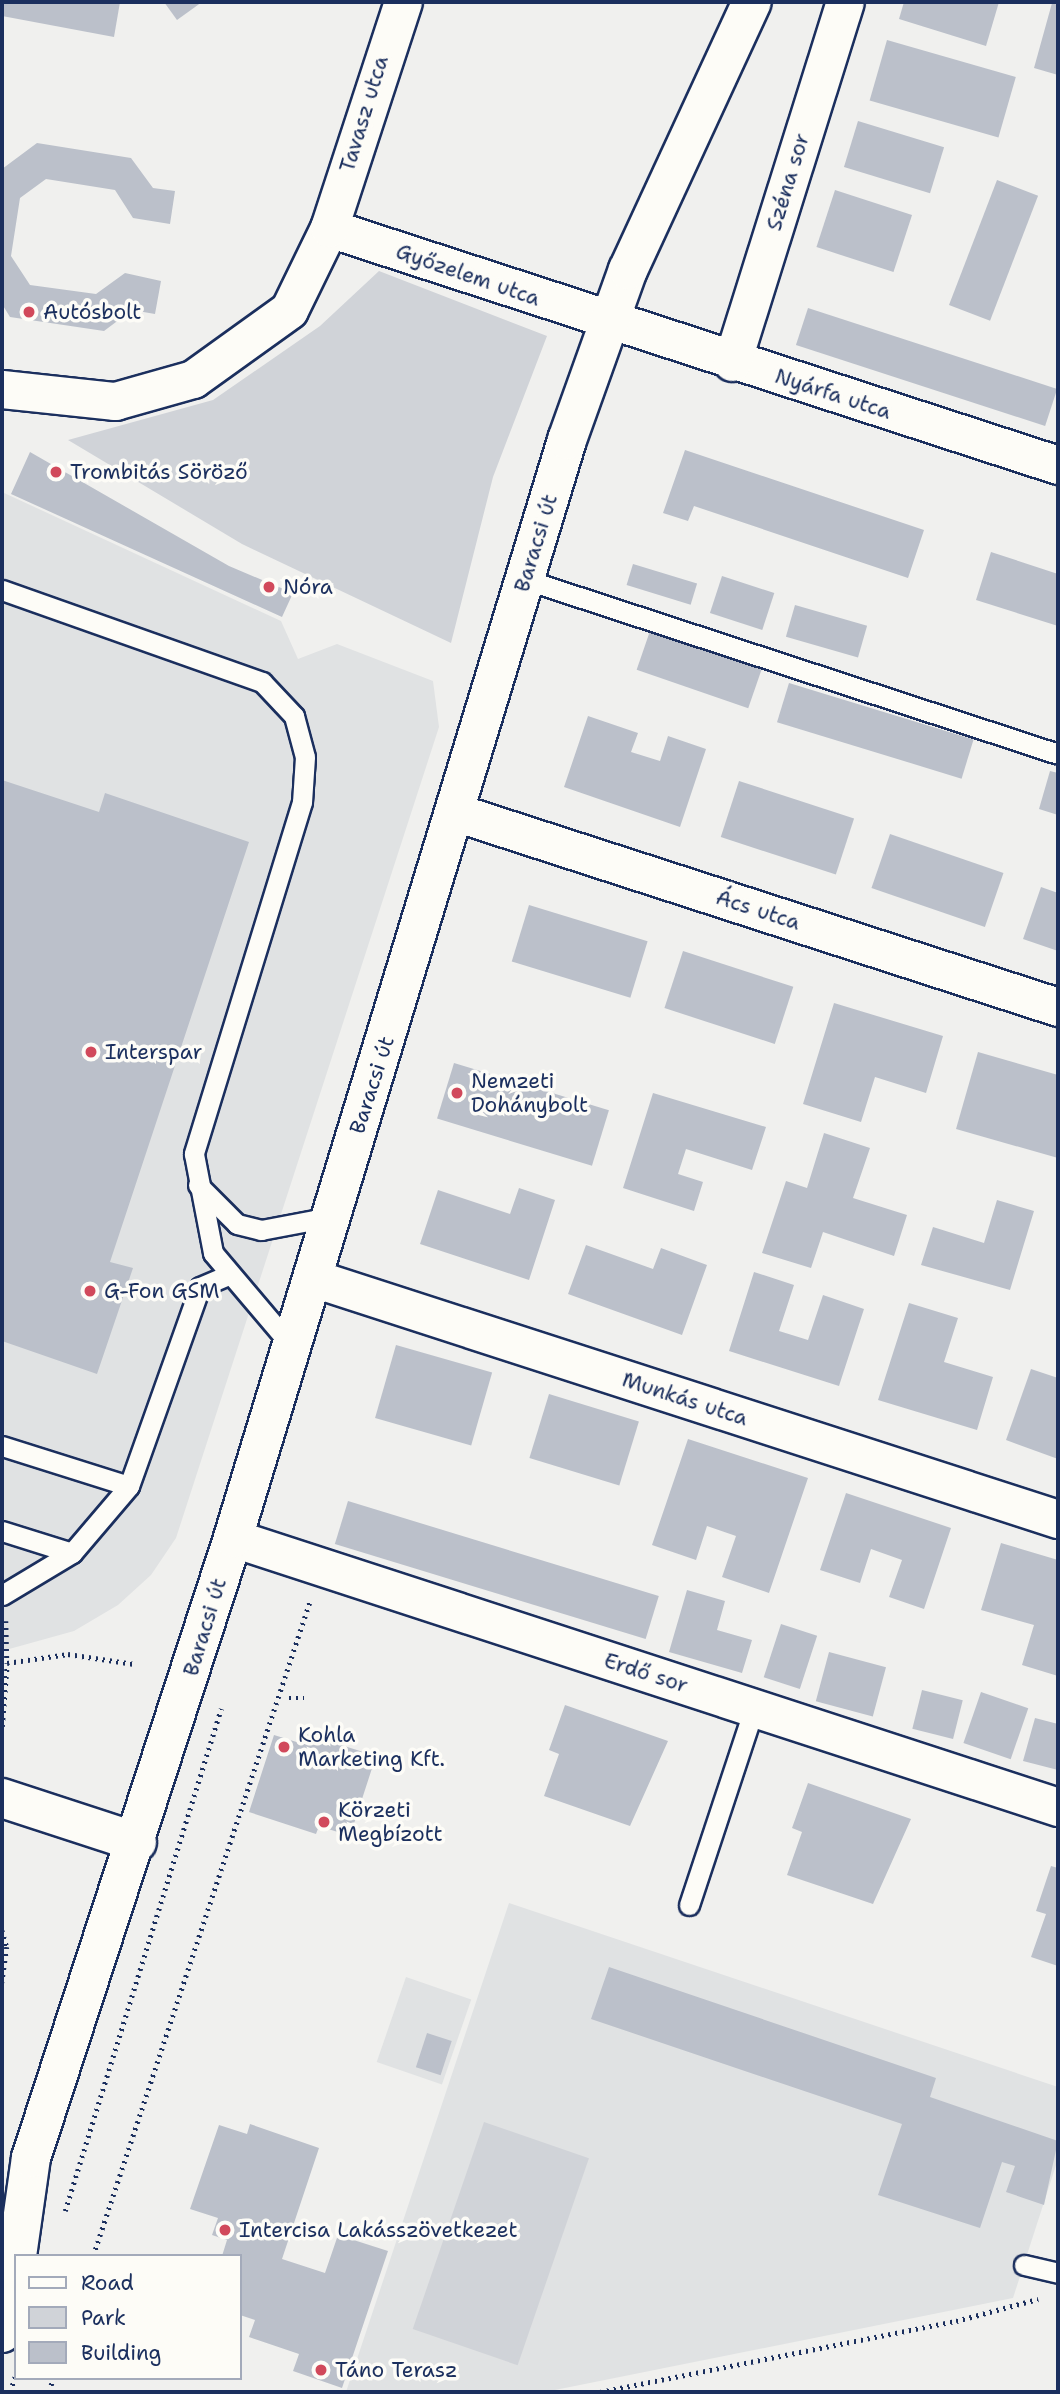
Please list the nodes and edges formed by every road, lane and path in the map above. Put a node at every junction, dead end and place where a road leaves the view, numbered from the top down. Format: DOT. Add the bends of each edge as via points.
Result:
graph roads {
  1 [pos="403,2"];
  2 [pos="752,2"];
  3 [pos="845,2"];
  4 [pos="329,228"];
  5 [pos="608,322"];
  6 [pos="732,362"];
  7 [pos="2,389"];
  8 [pos="1058,466"];
  9 [pos="524,579"];
  10 [pos="2,590"];
  11 [pos="1058,754"];
  12 [pos="458,813"];
  13 [pos="1058,1007"];
  14 [pos="196,1181"];
  15 [pos="330,1217"];
  16 [pos="228,1275"];
  17 [pos="313,1278"];
  18 [pos="291,1345"];
  19 [pos="2,1446"];
  20 [pos="129,1486"];
  21 [pos="1058,1519"];
  22 [pos="2,1531"];
  23 [pos="233,1538"];
  24 [pos="72,1553"];
  25 [pos="315,1587"];
  26 [pos="4,1603"];
  27 [pos="7,1663"];
  28 [pos="134,1664"];
  29 [pos="226,1694"];
  30 [pos="289,1698"];
  31 [pos="304,1698"];
  32 [pos="754,1708"];
  33 [pos="2,1727"];
  34 [pos="2,1798"];
  35 [pos="1058,1807"];
  36 [pos="137,1842"];
  37 [pos="689,1905"];
  38 [pos="2,1930"];
  39 [pos="2,1983"];
  40 [pos="24,2182"];
  41 [pos="64,2216"];
  42 [pos="2,2223"];
  43 [pos="17,2254"];
  44 [pos="94,2254"];
  45 [pos="1024,2265"];
  46 [pos="1058,2273"];
  47 [pos="14,2279"];
  48 [pos="1048,2295"];
  49 [pos="2,2333"];
  50 [pos="600,2392"];
  1 -- 4 [label="street, Tavasz utca"];
  2 -- 5 [label="street, Baracsi út"];
  3 -- 6 [label="street, Széna sor"];
  4 -- 5 [label="street, Győzelem utca"];
  4 -- 7 [label="street, Tavasz utca" via="289,310 193,379 115,401"];
  5 -- 6 [label="street, Nyárfa utca"];
  5 -- 9 [label="street, Baracsi út"];
  6 -- 8 [label="street, Nyárfa utca"];
  9 -- 11 [label="lane"];
  9 -- 12 [label="street, Baracsi út"];
  10 -- 14 [label="lane" via="262,682 294,716 305,757 302,802 200,1120"];
  12 -- 13 [label="street, Ács utca"];
  12 -- 15 [label="street, Baracsi út"];
  14 -- 15 [label="lane" via="217,1209 237,1224 261,1230"];
  14 -- 16 [label="lane" via="205,1229"];
  15 -- 17 [label="street, Baracsi út"];
  16 -- 18 [label="lane" via="246,1287"];
  16 -- 20 [label="lane" via="200,1287"];
  17 -- 18 [label="street, Baracsi út"];
  17 -- 21 [label="street, Munkás utca"];
  18 -- 23 [label="street, Baracsi út"];
  19 -- 20 [label="lane"];
  20 -- 24 [label="lane"];
  22 -- 24 [label="lane"];
  23 -- 32 [label="street, Erdő sor"];
  23 -- 36 [label="street, Baracsi út"];
  24 -- 26 [label="lane"];
  25 -- 44 [label="path"];
  26 -- 27 [label="path"];
  27 -- 28 [label="path" via="68,1654"];
  27 -- 33 [label="path"];
  29 -- 41 [label="path"];
  30 -- 31 [label="path"];
  32 -- 35 [label="street, Erdő sor"];
  32 -- 37 [label="lane"];
  34 -- 36 [label="street"];
  36 -- 40 [label="street, Baracsi út"];
  38 -- 39 [label="path" via="7,1947"];
  40 -- 42 [label="street, Baracsi út"];
  40 -- 43 [label="street, Baracsi út"];
  45 -- 46 [label="lane"];
  47 -- 49 [label="street"];
  48 -- 50 [label="path" via="956,2321"];
}
